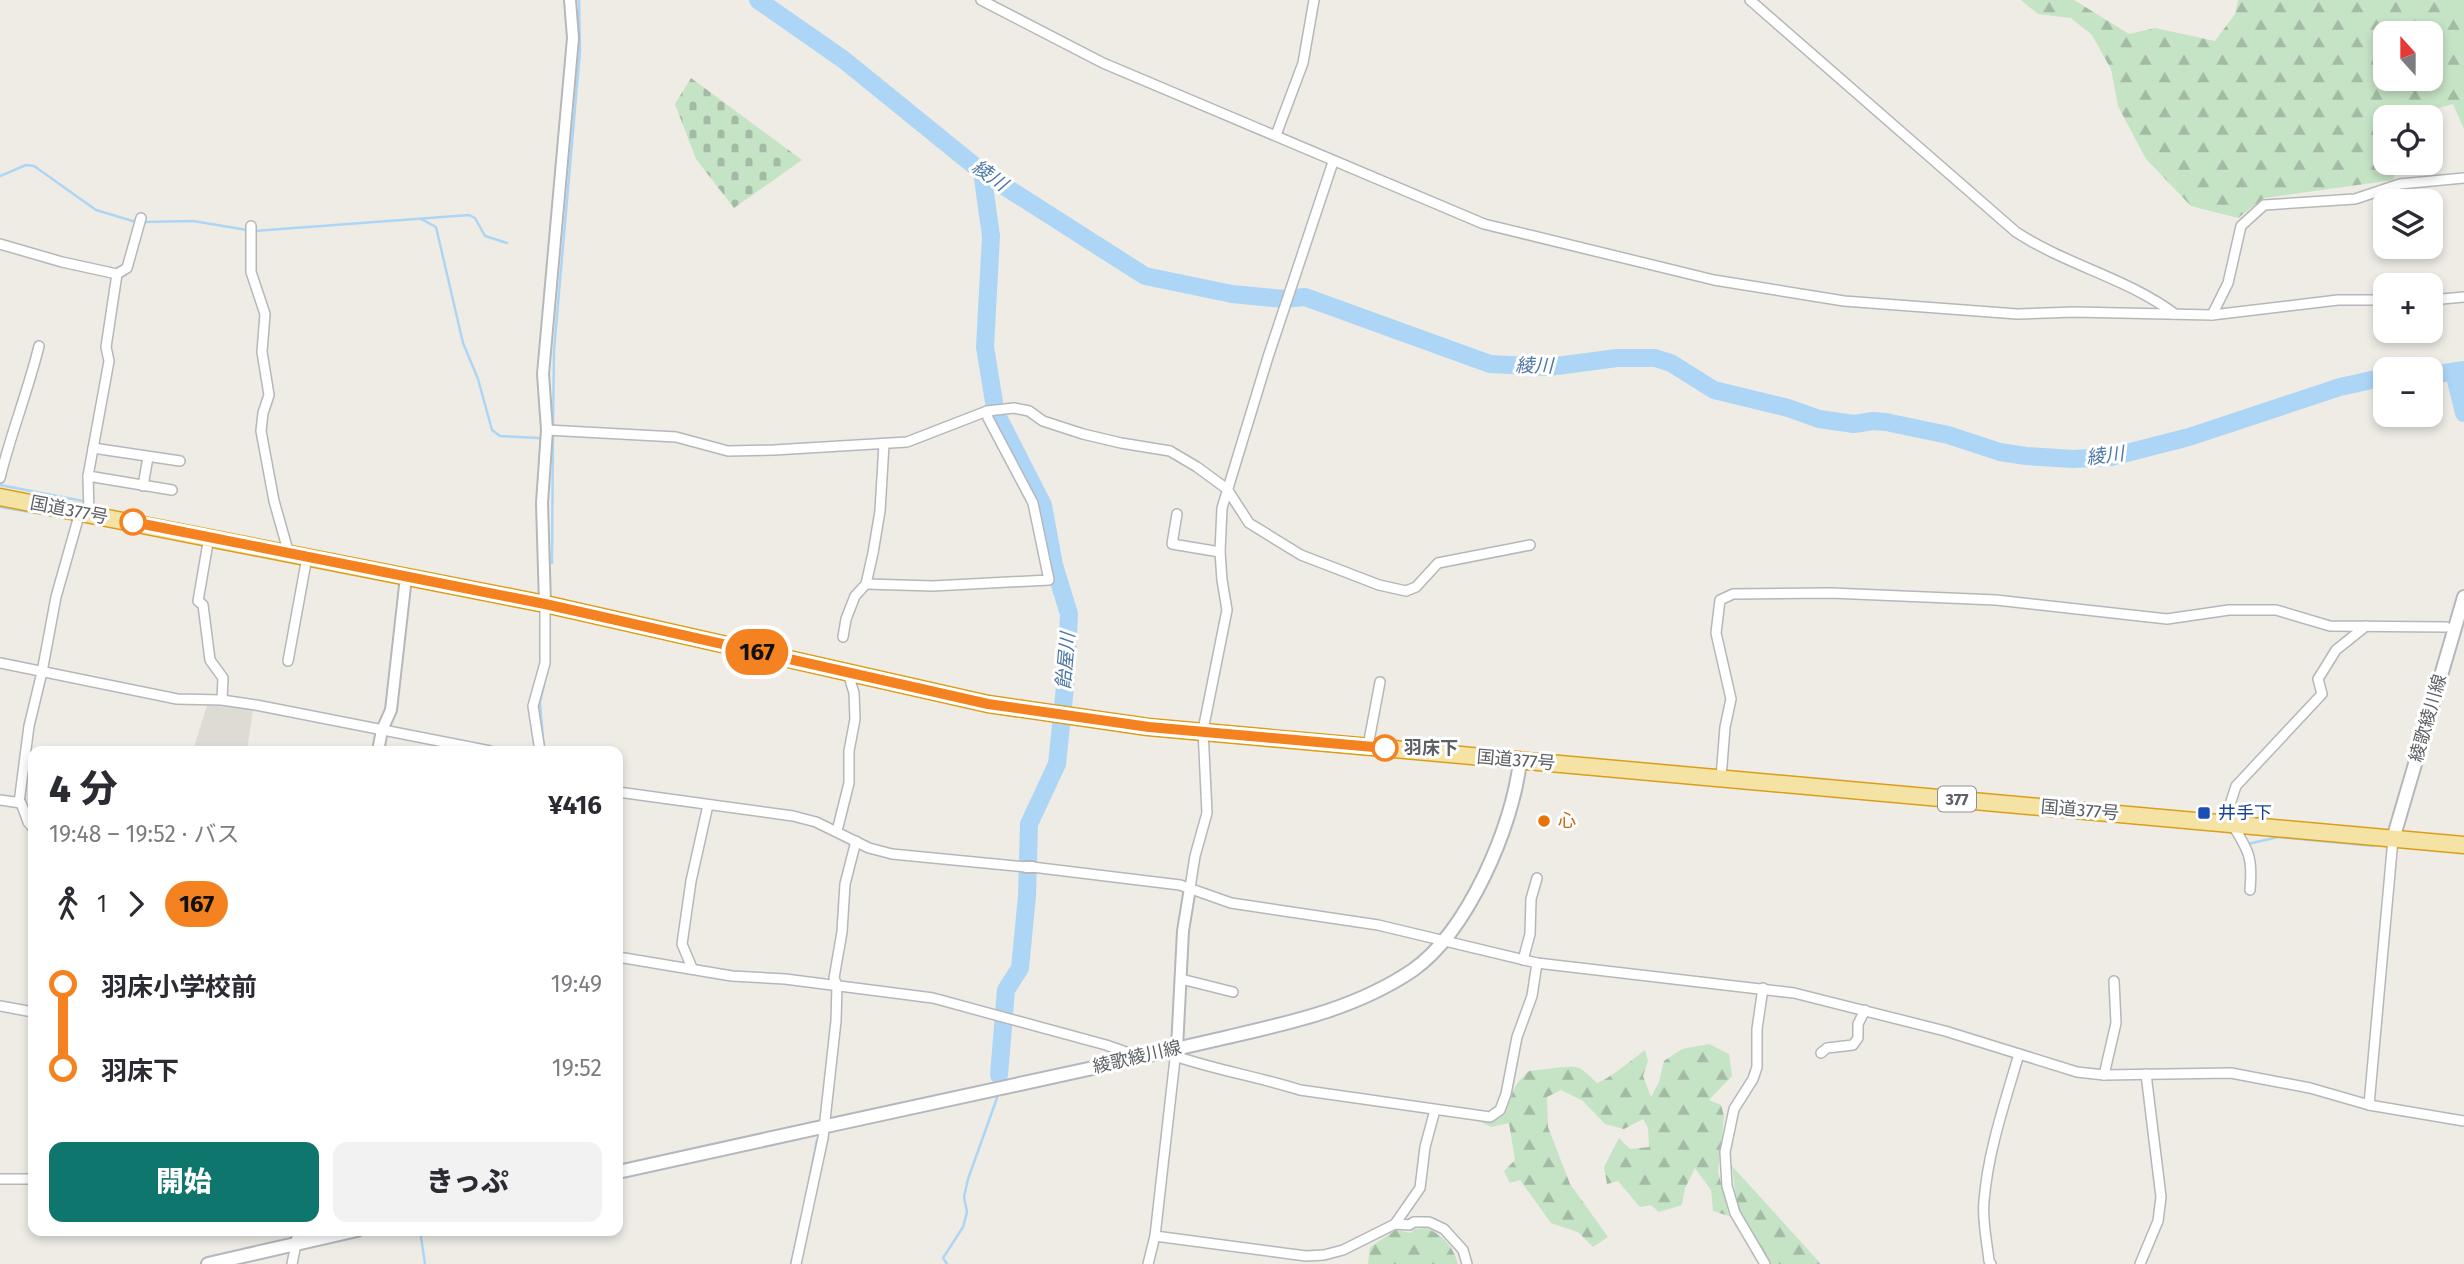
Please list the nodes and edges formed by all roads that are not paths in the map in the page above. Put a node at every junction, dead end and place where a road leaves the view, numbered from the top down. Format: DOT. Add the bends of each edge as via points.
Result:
graph roads {
  1 [pos="570,0"];
  2 [pos="981,0"];
  3 [pos="1314,0"];
  4 [pos="1750,0"];
  5 [pos="1276,135"];
  6 [pos="1331,166"];
  7 [pos="2464,178"];
  8 [pos="140,221"];
  9 [pos="251,229"];
  10 [pos="0,244"];
  11 [pos="117,274"];
  12 [pos="2464,297"];
  13 [pos="2443,299"];
  14 [pos="2373,300"];
  15 [pos="2175,314"];
  16 [pos="2212,315"];
  17 [pos="39,346"];
  18 [pos="987,411"];
  19 [pos="551,430"];
  20 [pos="884,444"];
  21 [pos="93,448"];
  22 [pos="148,457"];
  23 [pos="180,461"];
  24 [pos="88,476"];
  25 [pos="0,478"];
  26 [pos="144,485"];
  27 [pos="1227,489"];
  28 [pos="172,490"];
  29 [pos="0,497"];
  30 [pos="85,512"];
  31 [pos="1177,514"];
  32 [pos="209,537"];
  33 [pos="1530,545"];
  34 [pos="1220,552"];
  35 [pos="289,554"];
  36 [pos="307,557"];
  37 [pos="406,577"];
  38 [pos="866,584"];
  39 [pos="2464,597"];
  40 [pos="545,604"];
  41 [pos="2367,626"];
  42 [pos="2446,627"];
  43 [pos="843,637"];
  44 [pos="288,661"];
  45 [pos="0,663"];
  46 [pos="43,672"];
  47 [pos="848,673"];
  48 [pos="1380,682"];
  49 [pos="222,700"];
  50 [pos="383,730"];
  51 [pos="1203,730"];
  52 [pos="379,746"];
  53 [pos="464,746"];
  54 [pos="539,746"];
  55 [pos="1368,746"];
  56 [pos="1520,761"];
  57 [pos="1721,778"];
  58 [pos="623,793"];
  59 [pos="0,800"];
  60 [pos="19,803"];
  61 [pos="708,805"];
  62 [pos="28,822"];
  63 [pos="2228,824"];
  64 [pos="837,831"];
  65 [pos="2393,839"];
  66 [pos="856,841"];
  67 [pos="2464,845"];
  68 [pos="1537,878"];
  69 [pos="1190,888"];
  70 [pos="2250,890"];
  71 [pos="1443,942"];
  72 [pos="623,958"];
  73 [pos="1523,960"];
  74 [pos="1537,963"];
  75 [pos="692,968"];
  76 [pos="1181,979"];
  77 [pos="2114,981"];
  78 [pos="837,985"];
  79 [pos="1763,988"];
  80 [pos="1233,992"];
  81 [pos="0,1006"];
  82 [pos="1865,1010"];
  83 [pos="28,1011"];
  84 [pos="1176,1052"];
  85 [pos="1821,1053"];
  86 [pos="2019,1054"];
  87 [pos="1140,1057"];
  88 [pos="2146,1074"];
  89 [pos="2105,1075"];
  90 [pos="2369,1105"];
  91 [pos="1435,1110"];
  92 [pos="2464,1121"];
  93 [pos="824,1127"];
  94 [pos="623,1171"];
  95 [pos="0,1179"];
  96 [pos="28,1179"];
  97 [pos="1395,1224"];
  98 [pos="298,1236"];
  99 [pos="331,1236"];
  100 [pos="1154,1236"];
  101 [pos="296,1244"];
  102 [pos="208,1264"];
  103 [pos="292,1264"];
  104 [pos="796,1264"];
  105 [pos="1148,1264"];
  106 [pos="1467,1264"];
  107 [pos="1765,1264"];
  108 [pos="1991,1264"];
  109 [pos="2140,1264"];
  1 -- 19 [label="street" via="573,38 543,374"];
  2 -- 5 [label="street" via="1102,63"];
  3 -- 5 [label="street" via="1303,63"];
  4 -- 15 [label="street" via="2016,232 2153,298"];
  5 -- 6 [label="street"];
  6 -- 15 [label="street" via="1484,224 1714,280 1844,301 1943,310"];
  6 -- 27 [label="street"];
  7 -- 16 [label="street" via="2400,184 2355,199 2264,205 2241,226 2228,283"];
  8 -- 11 [label="street" via="127,268"];
  9 -- 35 [label="street" via="251,272 265,314 262,352 269,395 261,431"];
  10 -- 11 [label="street"];
  11 -- 21 [label="street" via="106,347 109,360"];
  12 -- 13 [label="street"];
  14 -- 16 [label="street"];
  15 -- 16 [label="street"];
  17 -- 25 [label="street"];
  18 -- 20 [label="street" via="907,442"];
  18 -- 27 [label="street" via="1029,411 1043,421 1083,434 1170,450"];
  18 -- 38 [label="street" via="1033,503 1049,580"];
  19 -- 20 [label="street" via="676,437 728,451"];
  19 -- 40 [label="street" via="542,503"];
  20 -- 38 [label="street" via="880,511"];
  21 -- 22 [label="street"];
  21 -- 24 [label="street"];
  22 -- 23 [label="street"];
  22 -- 26 [label="street"];
  24 -- 26 [label="street"];
  24 -- 30 [label="street"];
  26 -- 28 [label="street"];
  27 -- 33 [label="street" via="1249,523 1301,555 1406,592 1438,563"];
  27 -- 34 [label="street"];
  29 -- 30 [label="highway, 国道377号 / 377"];
  30 -- 32 [label="highway, 国道377号 / 377"];
  30 -- 46 [label="street" via="56,597"];
  31 -- 34 [label="street" via="1172,544"];
  32 -- 35 [label="highway, 国道377号 / 377"];
  32 -- 49 [label="street" via="198,601 203,605 210,660 223,678"];
  34 -- 51 [label="street" via="1227,610"];
  35 -- 36 [label="highway, 国道377号 / 377"];
  36 -- 37 [label="highway, 国道377号 / 377"];
  36 -- 44 [label="street"];
  37 -- 40 [label="highway, 国道377号 / 377"];
  37 -- 50 [label="street" via="391,710"];
  38 -- 43 [label="street" via="855,596"];
  39 -- 65 [label="main road, 綾歌綾川線"];
  40 -- 47 [label="highway, 国道377号 / 377"];
  40 -- 54 [label="street" via="545,663 533,706"];
  41 -- 42 [label="street"];
  41 -- 57 [label="street" via="2330,625 2276,610 2229,610 2167,620 1996,600 1734,594 1720,600 1716,633 1731,699"];
  41 -- 63 [label="street" via="2336,650 2318,679 2322,694 2236,786"];
  45 -- 46 [label="street"];
  46 -- 49 [label="street" via="177,699"];
  46 -- 60 [label="street" via="29,726"];
  47 -- 51 [label="highway, 国道377号 / 377" via="988,704 1149,727"];
  47 -- 64 [label="street" via="855,719 849,783"];
  48 -- 55 [label="street"];
  49 -- 50 [label="street"];
  50 -- 52 [label="street"];
  50 -- 53 [label="street"];
  51 -- 55 [label="highway, 国道377号 / 377"];
  51 -- 69 [label="street" via="1206,813"];
  55 -- 56 [label="highway, 国道377号 / 377"];
  56 -- 57 [label="highway, 国道377号 / 377"];
  56 -- 71 [label="main road, 綾歌綾川線" via="1518,783 1499,840 1468,909"];
  57 -- 63 [label="highway, 国道377号 / 377"];
  58 -- 61 [label="street"];
  59 -- 60 [label="street"];
  60 -- 62 [label="street"];
  61 -- 64 [label="street" via="793,816"];
  61 -- 75 [label="street" via="682,944"];
  63 -- 65 [label="highway, 国道377号 / 377"];
  63 -- 70 [label="street" via="2245,844 2252,866"];
  64 -- 66 [label="street"];
  65 -- 67 [label="highway, 国道377号 / 377"];
  65 -- 90 [label="street"];
  66 -- 69 [label="street" via="892,854"];
  66 -- 78 [label="street" via="845,884 834,978"];
  68 -- 73 [label="street"];
  69 -- 71 [label="street" via="1231,903 1378,925"];
  69 -- 76 [label="street"];
  71 -- 73 [label="street"];
  71 -- 84 [label="main road, 綾歌綾川線" via="1414,969 1366,998"];
  72 -- 75 [label="street"];
  73 -- 74 [label="street"];
  74 -- 79 [label="street"];
  74 -- 91 [label="street" via="1500,1110 1490,1117"];
  75 -- 78 [label="street"];
  76 -- 80 [label="street"];
  76 -- 84 [label="street"];
  77 -- 89 [label="street" via="2116,1023"];
  78 -- 87 [label="street" via="933,998"];
  78 -- 93 [label="street"];
  79 -- 82 [label="street"];
  79 -- 107 [label="street" via="1757,1067 1734,1109 1725,1152 1727,1186 1735,1213"];
  81 -- 83 [label="street"];
  82 -- 85 [label="street" via="1853,1045"];
  82 -- 86 [label="street"];
  84 -- 87 [label="main road, 綾歌綾川線"];
  84 -- 91 [label="street" via="1208,1067 1300,1090"];
  84 -- 100 [label="street"];
  86 -- 89 [label="street" via="2077,1072"];
  86 -- 108 [label="street" via="2000,1118 1984,1201"];
  87 -- 93 [label="main road, 綾歌綾川線"];
  88 -- 89 [label="street"];
  88 -- 90 [label="street" via="2231,1073"];
  88 -- 109 [label="street" via="2161,1197 2158,1221"];
  90 -- 92 [label="street"];
  91 -- 97 [label="street" via="1420,1188"];
  93 -- 94 [label="main road, 綾歌綾川線"];
  93 -- 104 [label="street"];
  95 -- 96 [label="street"];
  97 -- 100 [label="street" via="1343,1250 1306,1256"];
  97 -- 106 [label="street" via="1429,1222 1444,1229 1462,1250"];
  98 -- 101 [label="street"];
  99 -- 101 [label="main road"];
  100 -- 105 [label="street"];
  101 -- 102 [label="main road"];
  101 -- 103 [label="street"];
}
